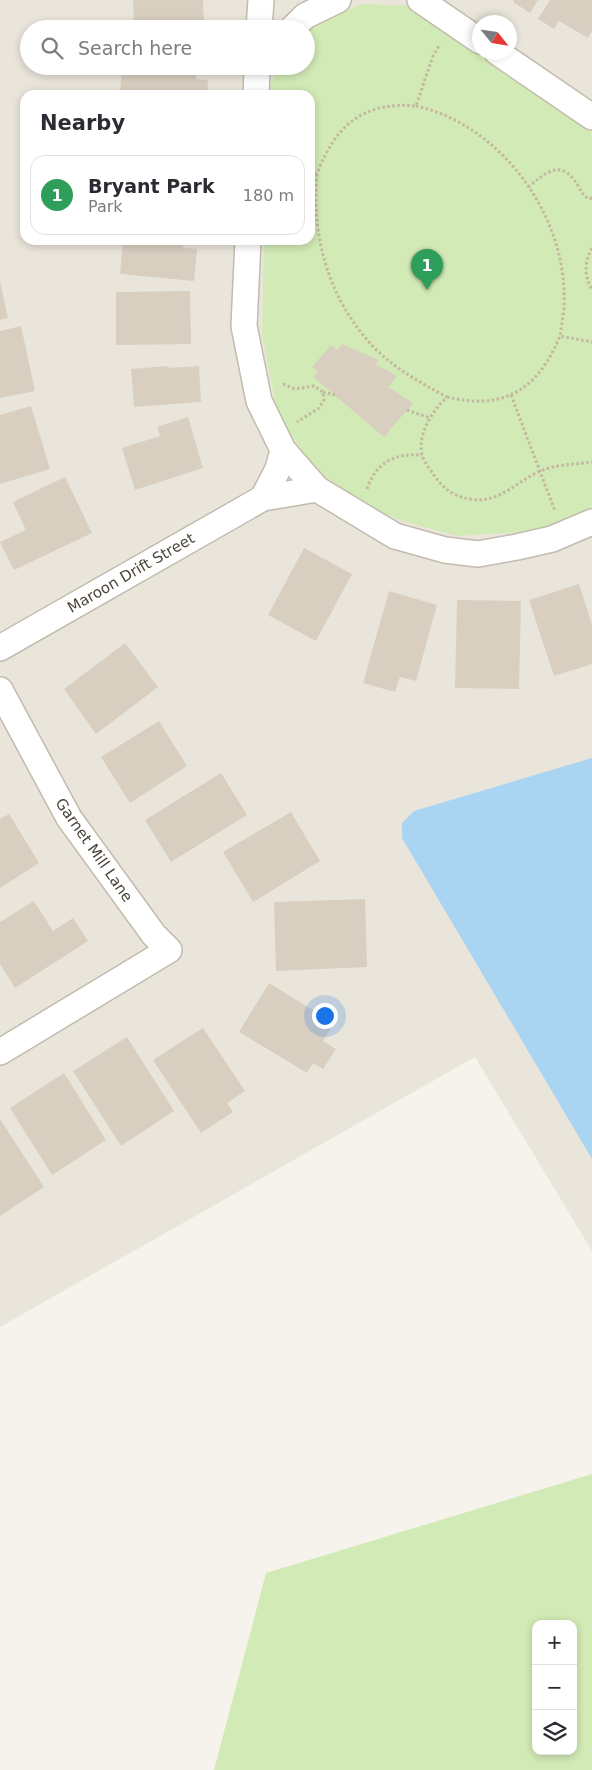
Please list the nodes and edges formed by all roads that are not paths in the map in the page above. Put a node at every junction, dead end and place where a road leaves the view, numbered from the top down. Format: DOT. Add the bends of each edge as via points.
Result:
graph roads {
  1 [pos="261,0"];
  2 [pos="338,0"];
  3 [pos="420,0"];
  4 [pos="260,20"];
  5 [pos="301,20"];
  6 [pos="472,36"];
  7 [pos="509,60"];
  8 [pos="257,75"];
  9 [pos="256,90"];
  10 [pos="592,117"];
  11 [pos="248,245"];
  12 [pos="283,450"];
  13 [pos="317,489"];
  14 [pos="263,498"];
  15 [pos="592,522"];
  16 [pos="0,648"];
  17 [pos="0,690"];
  18 [pos="0,1052"];
  1 -- 4 [label="street"];
  2 -- 5 [label="street"];
  3 -- 6 [label="street"];
  7 -- 10 [label="street"];
  8 -- 9 [label="street"];
  11 -- 12 [label="street" via="246,342 259,401"];
  12 -- 13 [label="street"];
  12 -- 14 [label="street"];
  13 -- 14 [label="street"];
  13 -- 15 [label="street" via="395,536 445,550 478,554 552,539"];
  14 -- 16 [label="street, Maroon Drift Street"];
  17 -- 18 [label="street, Garnet Mill Lane" via="69,818 154,935 170,950"];
}
